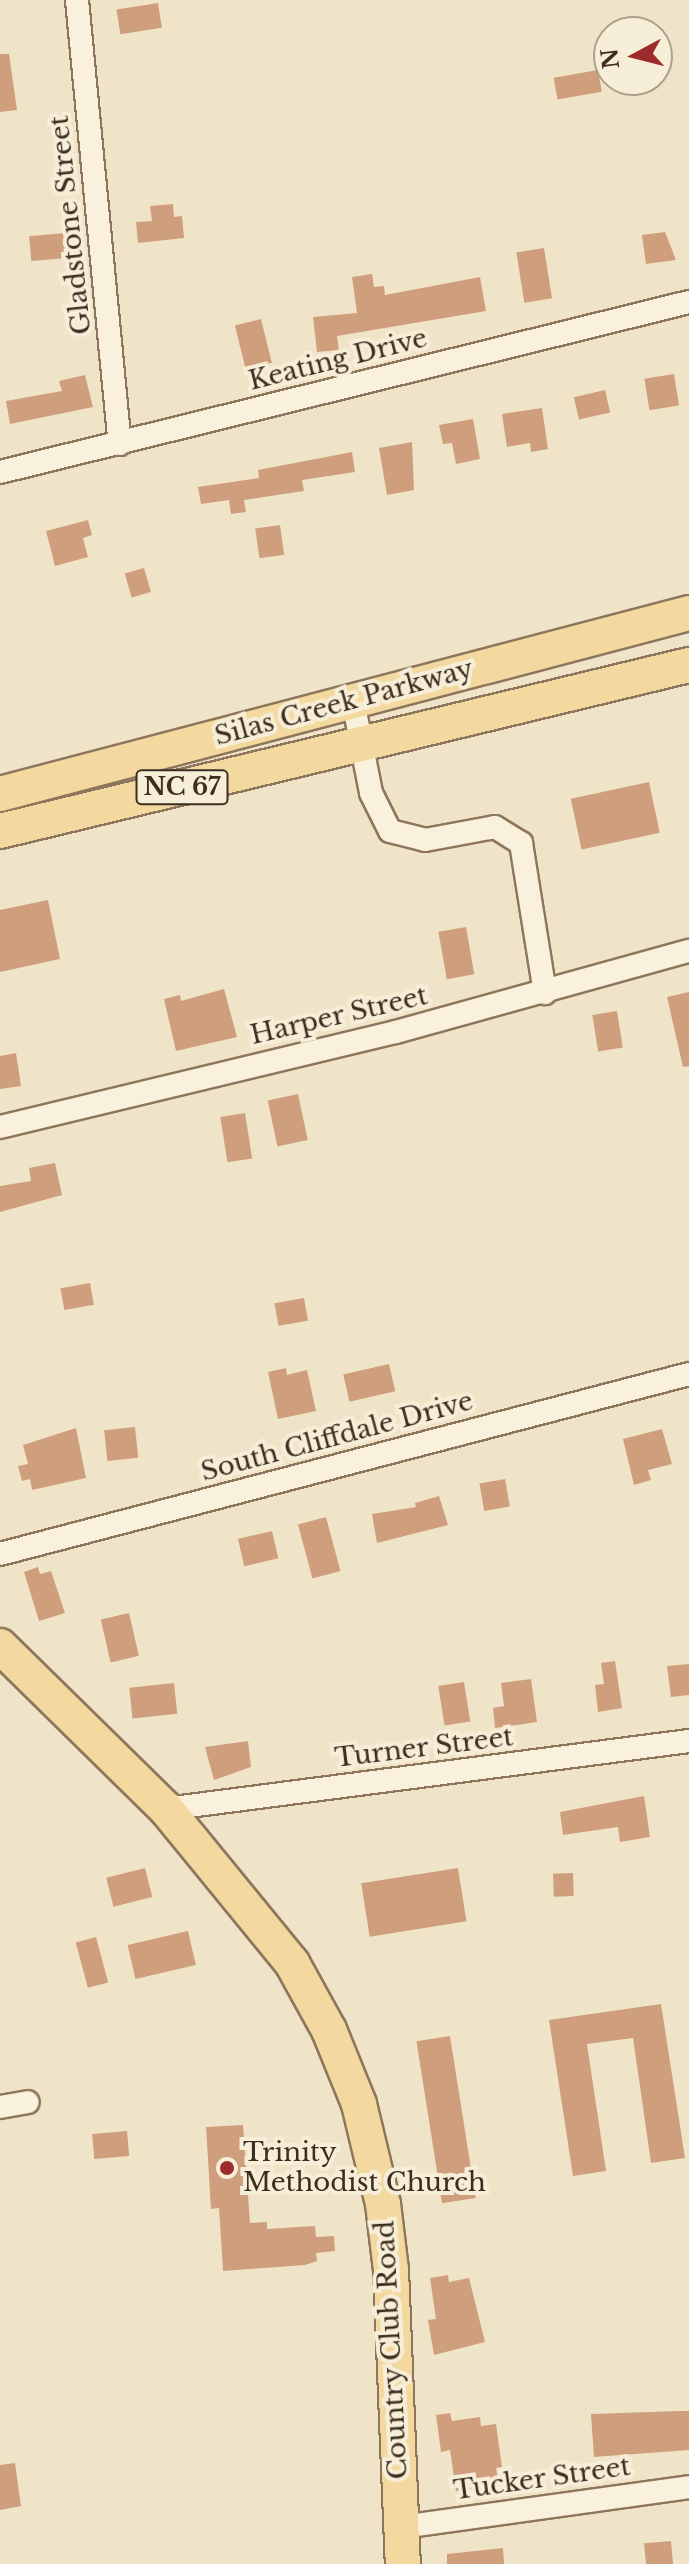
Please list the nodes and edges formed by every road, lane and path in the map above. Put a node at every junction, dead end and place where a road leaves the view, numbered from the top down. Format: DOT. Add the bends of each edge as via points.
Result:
graph roads {
  1 [pos="77,0"];
  2 [pos="689,302"];
  3 [pos="120,444"];
  4 [pos="0,472"];
  5 [pos="689,613"];
  6 [pos="689,665"];
  7 [pos="353,701"];
  8 [pos="364,745"];
  9 [pos="0,794"];
  10 [pos="0,831"];
  11 [pos="689,951"];
  12 [pos="545,993"];
  13 [pos="0,1127"];
  14 [pos="689,1374"];
  15 [pos="0,1554"];
  16 [pos="0,1646"];
  17 [pos="689,1741"];
  18 [pos="166,1809"];
  19 [pos="28,2102"];
  20 [pos="0,2107"];
  21 [pos="689,2487"];
  22 [pos="402,2527"];
  23 [pos="403,2564"];
  1 -- 3 [label="street, Gladstone Street"];
  2 -- 3 [label="street, Keating Drive"];
  3 -- 4 [label="street, Keating Drive"];
  5 -- 7 [label="main road, Silas Creek Parkway / NC 67"];
  6 -- 8 [label="main road, Silas Creek Parkway / NC 67"];
  7 -- 8 [label="street"];
  7 -- 9 [label="main road, Silas Creek Parkway / NC 67"];
  8 -- 10 [label="main road, Silas Creek Parkway / NC 67"];
  8 -- 12 [label="street" via="371,793 390,831 425,840 495,827 521,843"];
  11 -- 12 [label="street, Harper Street"];
  12 -- 13 [label="street, Harper Street"];
  14 -- 15 [label="street, South Cliffdale Drive"];
  16 -- 18 [label="main road, Country Club Road"];
  17 -- 18 [label="street, Turner Street"];
  18 -- 22 [label="main road, Country Club Road" via="292,1963 329,2030 359,2104 380,2185 391,2270"];
  19 -- 20 [label="street"];
  21 -- 22 [label="street, Tucker Street"];
  22 -- 23 [label="main road, Country Club Road"];
}
